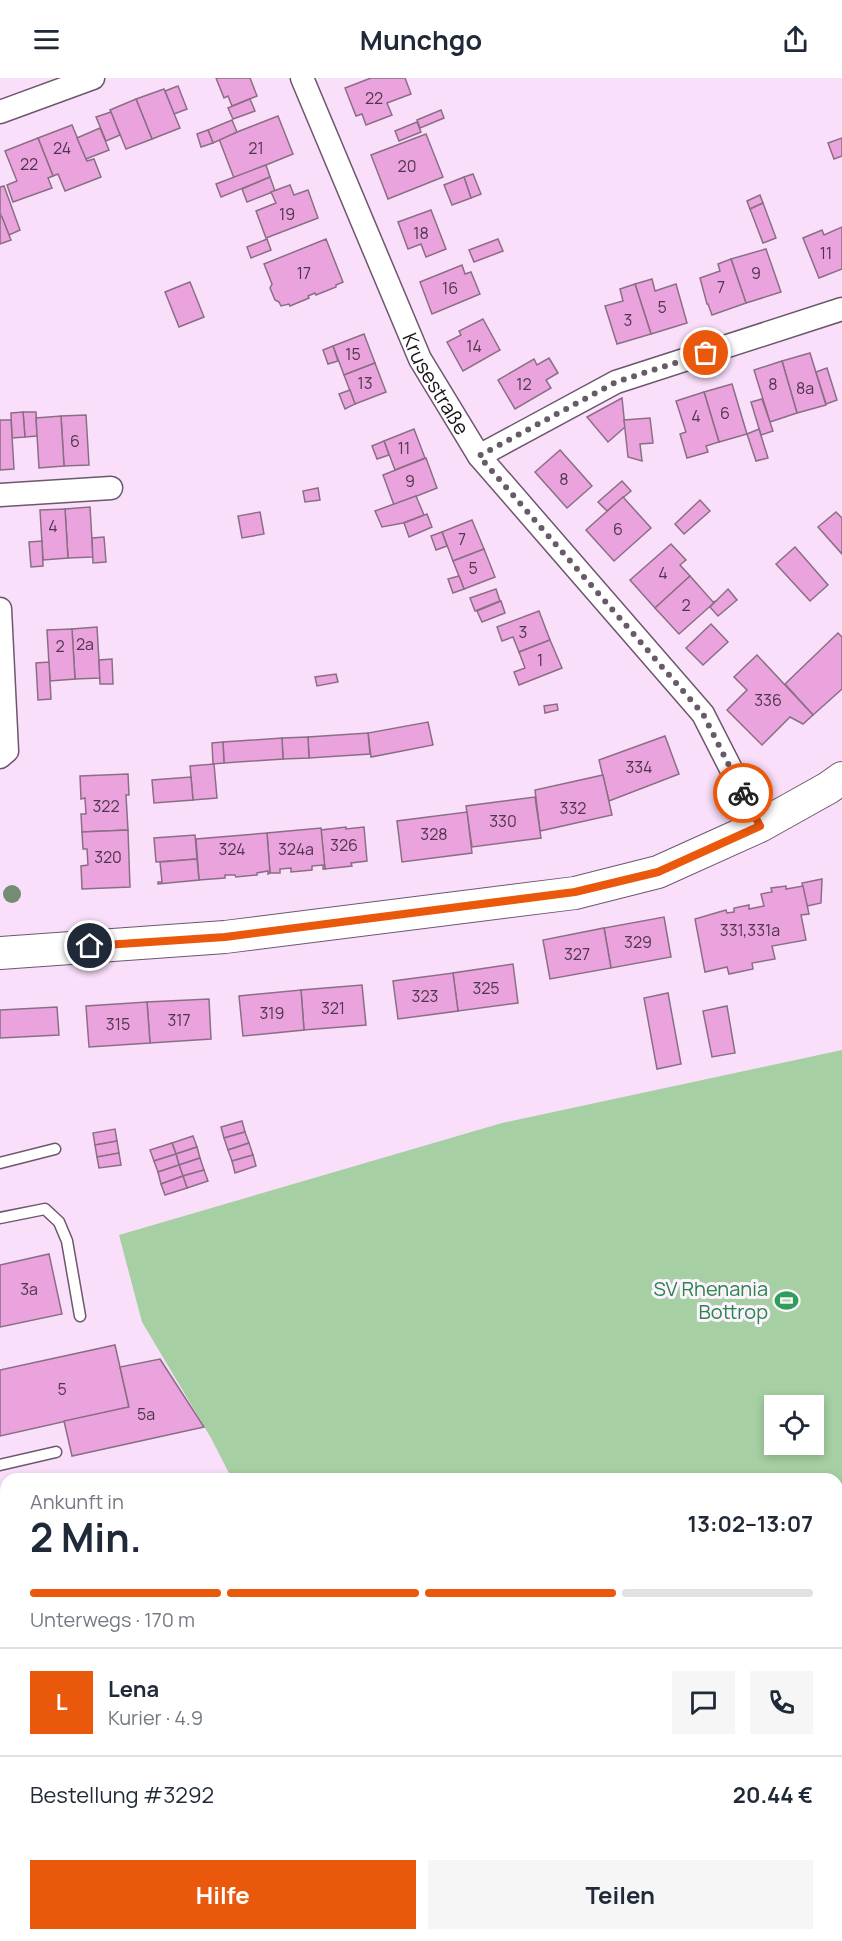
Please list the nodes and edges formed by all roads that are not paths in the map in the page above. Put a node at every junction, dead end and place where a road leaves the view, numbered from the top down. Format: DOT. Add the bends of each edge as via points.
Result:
graph roads {
  1 [pos="93,78"];
  2 [pos="302,78"];
  3 [pos="0,112"];
  4 [pos="842,309"];
  5 [pos="479,456"];
  6 [pos="111,488"];
  7 [pos="0,495"];
  8 [pos="0,609"];
  9 [pos="0,757"];
  10 [pos="842,778"];
  11 [pos="760,826"];
  12 [pos="0,953"];
  13 [pos="54,1149"];
  14 [pos="0,1163"];
  15 [pos="0,1218"];
  16 [pos="80,1316"];
  17 [pos="56,1452"];
  18 [pos="0,1465"];
  1 -- 3 [label="street"];
  2 -- 5 [label="street, Krusestraße" via="420,359"];
  4 -- 5 [label="street" via="616,382"];
  5 -- 11 [label="street, Krusestraße" via="703,714"];
  6 -- 7 [label="street"];
  8 -- 9 [label="street" via="7,751"];
  10 -- 11 [label="main road"];
  11 -- 12 [label="main road" via="658,872 575,892 225,937"];
  13 -- 14 [label="lane"];
  15 -- 16 [label="lane" via="45,1209 59,1222 67,1241"];
  17 -- 18 [label="lane"];
}
